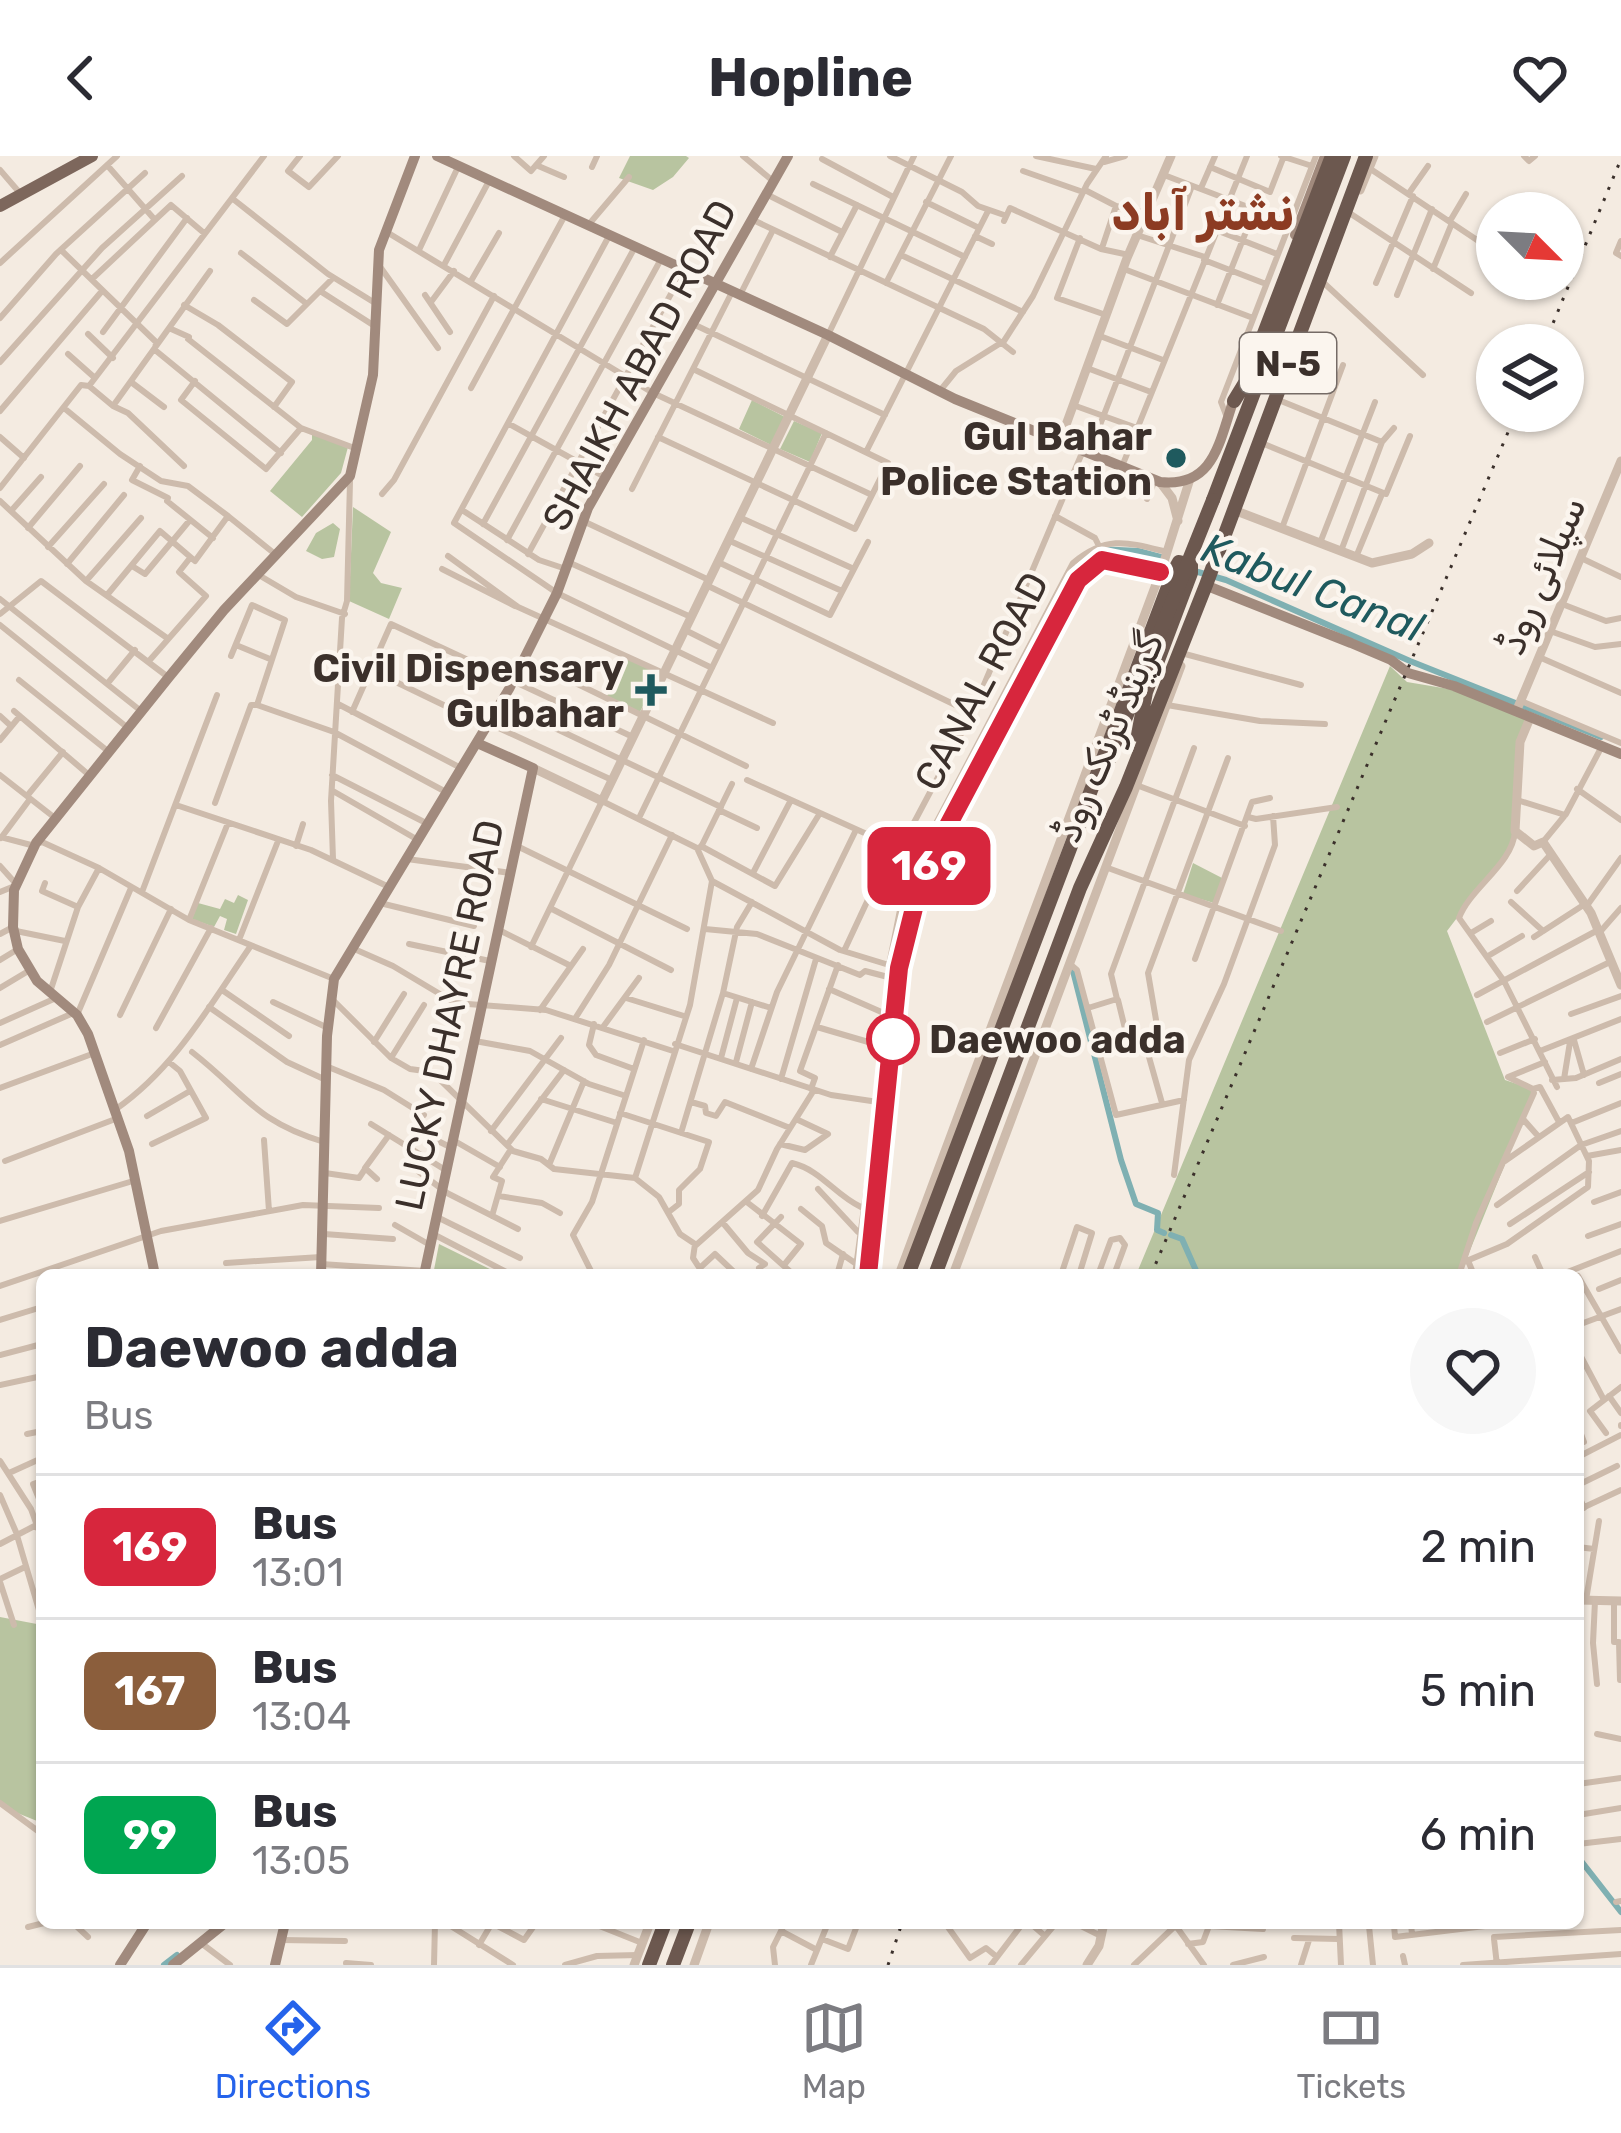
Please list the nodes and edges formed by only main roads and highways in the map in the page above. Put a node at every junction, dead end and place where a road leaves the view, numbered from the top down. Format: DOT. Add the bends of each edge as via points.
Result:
graph roads {
  1 [pos="92,156"];
  2 [pos="415,156"];
  3 [pos="437,156"];
  4 [pos="788,156"];
  5 [pos="1324,156"];
  6 [pos="1344,156"];
  7 [pos="1370,160"];
  8 [pos="0,206"];
  9 [pos="715,283"];
  10 [pos="1234,400"];
  11 [pos="1211,579"];
  12 [pos="477,743"];
  13 [pos="1621,754"];
  14 [pos="1082,814"];
  15 [pos="1080,888"];
  16 [pos="321,1265"];
  17 [pos="152,1269"];
  18 [pos="425,1269"];
  19 [pos="910,1269"];
  20 [pos="937,1269"];
  21 [pos="142,1929"];
  22 [pos="218,1929"];
  23 [pos="284,1929"];
  24 [pos="661,1929"];
  25 [pos="687,1929"];
  26 [pos="640,1962"];
  27 [pos="120,1965"];
  28 [pos="174,1965"];
  29 [pos="275,1965"];
  30 [pos="673,1965"];
  1 -- 8 [label="main road"];
  2 -- 17 [label="main road" via="377,263 373,375 350,476 169,677 36,844 16,885 18,949 88,1034 136,1180"];
  3 -- 9 [label="main road"];
  4 -- 9 [label="main road, SHAIKH ABAD ROAD"];
  5 -- 10 [label="highway"];
  6 -- 14 [label="highway, گرینڈ ٹرنک روڈ / N-5, bridge"];
  7 -- 11 [label="highway, گرینڈ ٹرنک روڈ / N-5"];
  9 -- 10 [label="main road" via="940,392 1158,481 1190,482 1211,459"];
  9 -- 12 [label="main road, SHAIKH ABAD ROAD" via="605,477 557,593"];
  11 -- 13 [label="main road" via="1408,673 1518,708"];
  11 -- 15 [label="highway, گرینڈ ٹرنک روڈ / N-5" via="1140,766"];
  12 -- 16 [label="main road, SHAIKH ABAD ROAD" via="334,979"];
  12 -- 18 [label="main road, LUCKY DHAYRE ROAD" via="533,768"];
  14 -- 15 [label="highway" via="1154,607 1176,565 1190,563 1142,726"];
  14 -- 19 [label="highway, گرینڈ ٹرنک روڈ / N-5"];
  15 -- 20 [label="highway, گرینڈ ٹرنک روڈ / N-5"];
  21 -- 27 [label="main road"];
  22 -- 28 [label="main road"];
  23 -- 29 [label="main road"];
  24 -- 26 [label="highway"];
  25 -- 30 [label="highway"];
}
